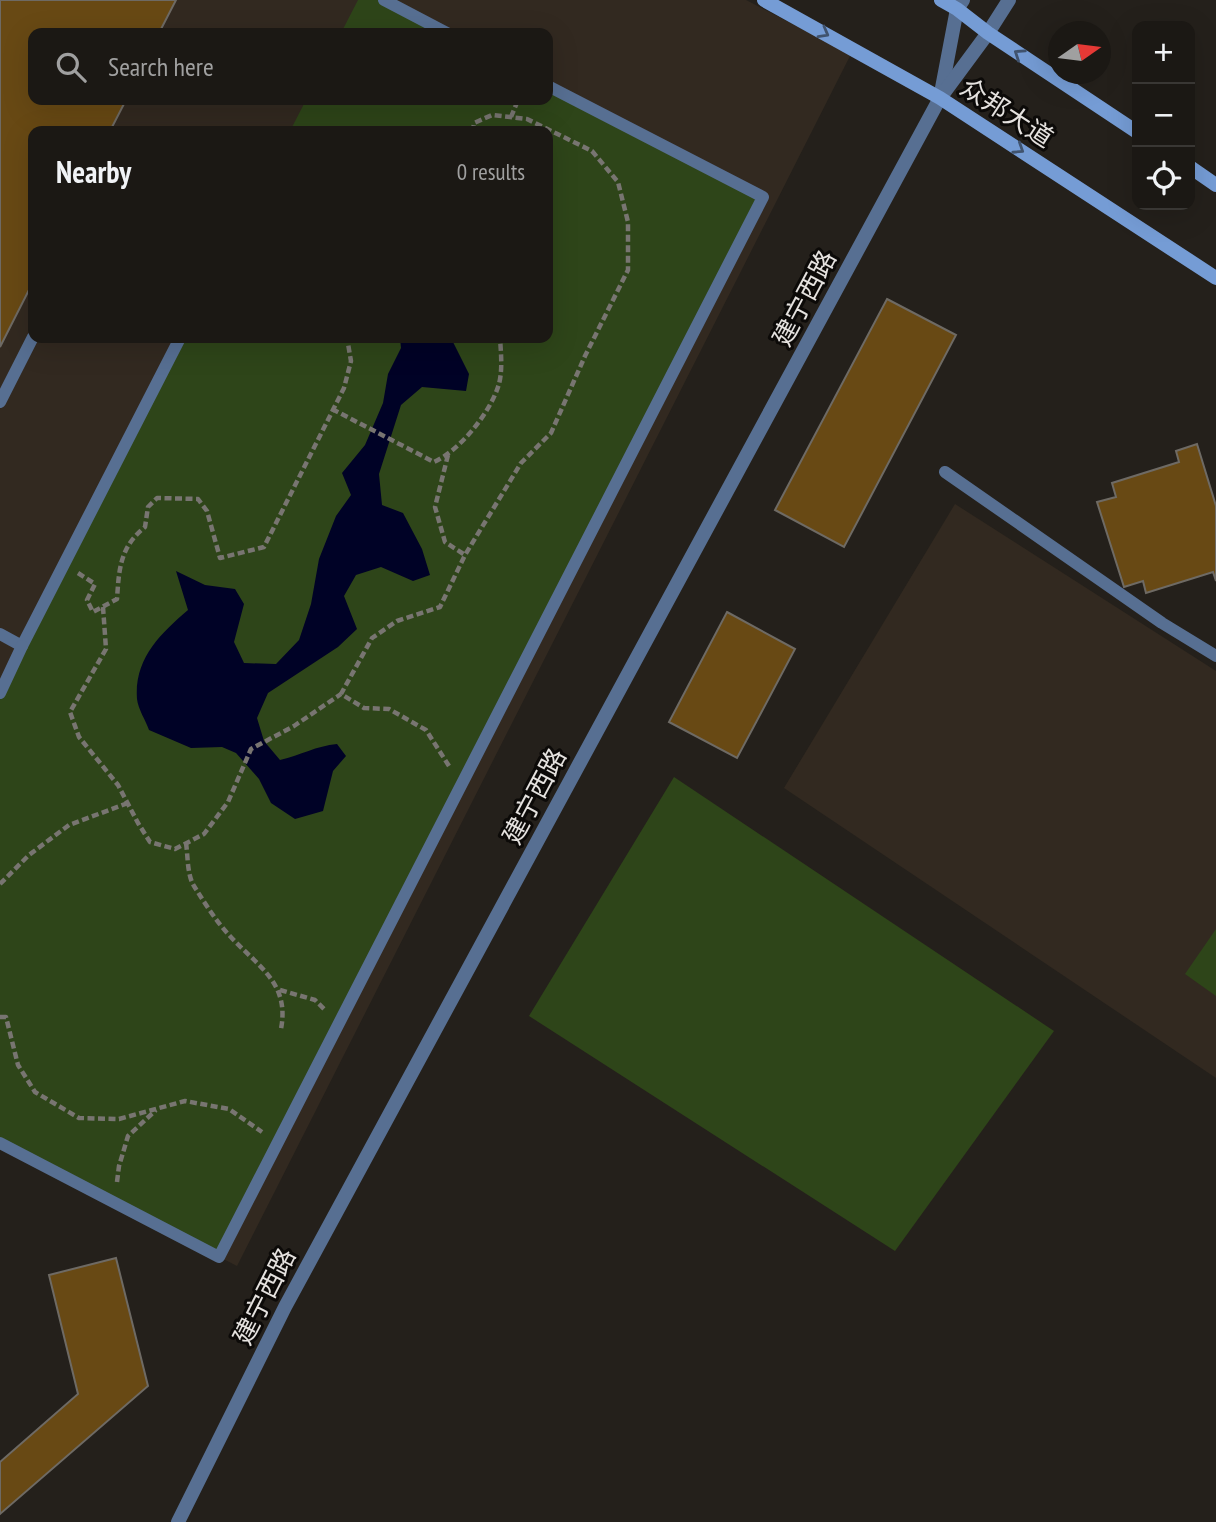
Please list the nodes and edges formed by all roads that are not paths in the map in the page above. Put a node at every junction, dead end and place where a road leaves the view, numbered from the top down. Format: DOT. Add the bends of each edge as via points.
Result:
graph roads {
  1 [pos="384,0"];
  2 [pos="764,0"];
  3 [pos="941,0"];
  4 [pos="1009,0"];
  5 [pos="960,5"];
  6 [pos="437,28"];
  7 [pos="988,33"];
  8 [pos="553,89"];
  9 [pos="940,98"];
  10 [pos="1132,129"];
  11 [pos="1195,170"];
  12 [pos="1216,184"];
  13 [pos="1216,278"];
  14 [pos="30,343"];
  15 [pos="177,343"];
  16 [pos="0,402"];
  17 [pos="945,472"];
  18 [pos="0,634"];
  19 [pos="22,646"];
  20 [pos="1216,656"];
  21 [pos="0,693"];
  22 [pos="0,1143"];
  23 [pos="178,1522"];
  1 -- 6 [label="lane"];
  2 -- 9 [label="main road, 众邦大道, one-way"];
  3 -- 5 [label="main road, 众邦大道"];
  4 -- 7 [label="street"];
  5 -- 7 [label="main road, 众邦大道"];
  5 -- 9 [label="street"];
  7 -- 9 [label="street"];
  10 -- 7 [label="main road, 众邦大道, one-way"];
  8 -- 22 [label="lane" via="763,197 219,1257"];
  9 -- 13 [label="main road, 众邦大道, one-way"];
  9 -- 23 [label="street, 建宁西路" via="285,1307"];
  11 -- 12 [label="main road"];
  14 -- 16 [label="lane"];
  15 -- 19 [label="lane"];
  17 -- 20 [label="lane"];
  18 -- 19 [label="lane"];
  19 -- 21 [label="lane"];
}
